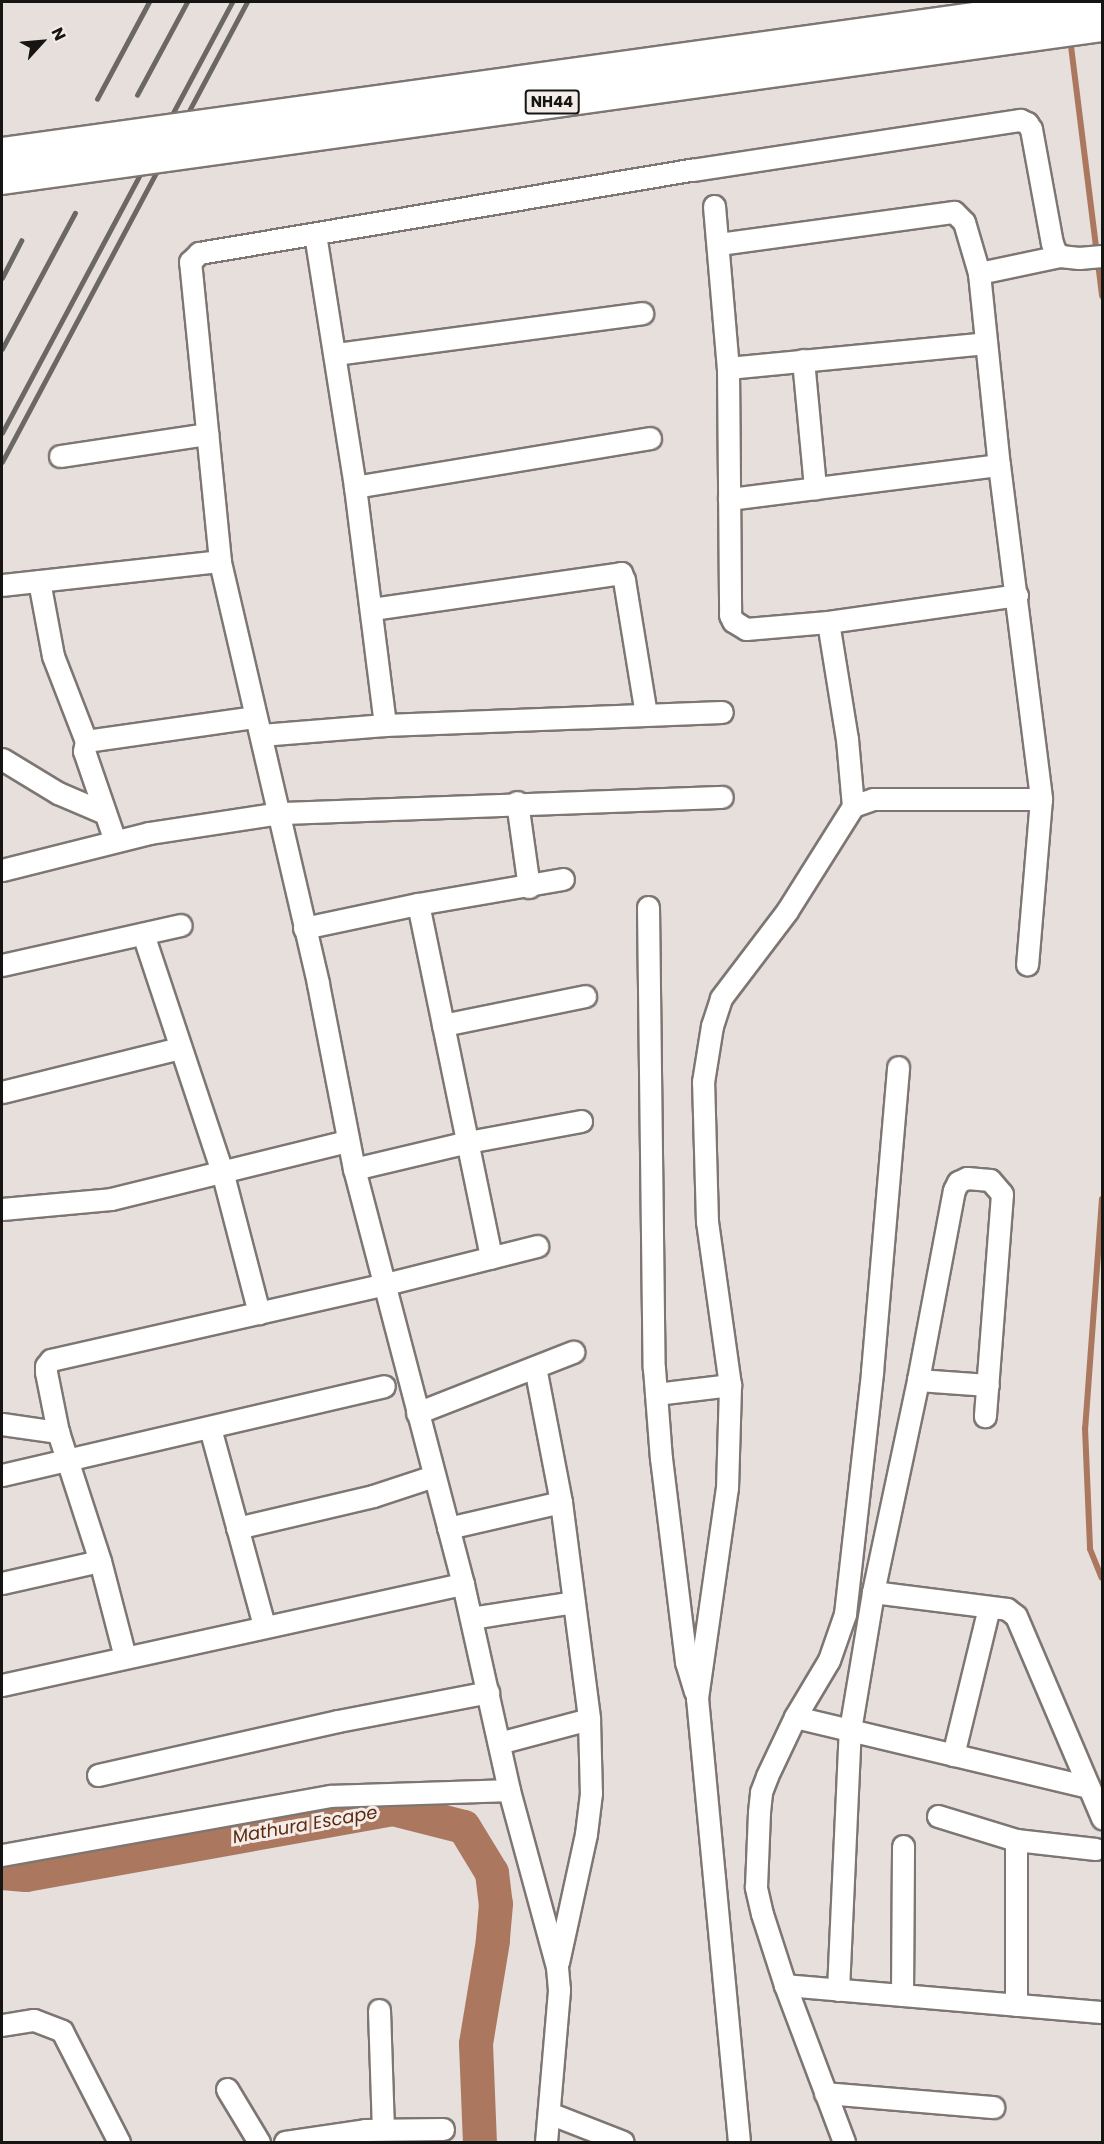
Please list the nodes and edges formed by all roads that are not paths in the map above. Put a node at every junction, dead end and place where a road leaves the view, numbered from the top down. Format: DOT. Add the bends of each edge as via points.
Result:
graph roads {
  1 [pos="1098,2"];
  2 [pos="1102,25"];
  3 [pos="2,154"];
  4 [pos="2,178"];
  5 [pos="714,206"];
  6 [pos="315,234"];
  7 [pos="720,244"];
  8 [pos="1102,256"];
  9 [pos="1070,257"];
  10 [pos="979,273"];
  11 [pos="642,313"];
  12 [pos="986,343"];
  13 [pos="336,354"];
  14 [pos="803,360"];
  15 [pos="728,368"];
  16 [pos="207,434"];
  17 [pos="650,438"];
  18 [pos="60,456"];
  19 [pos="999,465"];
  20 [pos="355,488"];
  21 [pos="815,488"];
  22 [pos="729,499"];
  23 [pos="220,561"];
  24 [pos="39,581"];
  25 [pos="2,585"];
  26 [pos="1017,596"];
  27 [pos="372,609"];
  28 [pos="828,622"];
  29 [pos="722,712"];
  30 [pos="646,714"];
  31 [pos="385,725"];
  32 [pos="258,726"];
  33 [pos="86,741"];
  34 [pos="2,759"];
  35 [pos="722,797"];
  36 [pos="1041,800"];
  37 [pos="517,802"];
  38 [pos="853,806"];
  39 [pos="105,813"];
  40 [pos="280,813"];
  41 [pos="115,842"];
  42 [pos="2,870"];
  43 [pos="563,879"];
  44 [pos="530,886"];
  45 [pos="418,903"];
  46 [pos="648,908"];
  47 [pos="181,926"];
  48 [pos="304,928"];
  49 [pos="143,934"];
  50 [pos="1027,964"];
  51 [pos="2,965"];
  52 [pos="585,996"];
  53 [pos="443,1025"];
  54 [pos="180,1048"];
  55 [pos="898,1066"];
  56 [pos="2,1092"];
  57 [pos="581,1121"];
  58 [pos="348,1141"];
  59 [pos="468,1142"];
  60 [pos="354,1169"];
  61 [pos="222,1171"];
  62 [pos="2,1209"];
  63 [pos="537,1246"];
  64 [pos="491,1258"];
  65 [pos="386,1284"];
  66 [pos="259,1313"];
  67 [pos="573,1352"];
  68 [pos="535,1367"];
  69 [pos="918,1380"];
  70 [pos="730,1385"];
  71 [pos="988,1385"];
  72 [pos="384,1386"];
  73 [pos="656,1394"];
  74 [pos="417,1413"];
  75 [pos="986,1416"];
  76 [pos="2,1424"];
  77 [pos="210,1428"];
  78 [pos="57,1432"];
  79 [pos="67,1460"];
  80 [pos="2,1475"];
  81 [pos="434,1476"];
  82 [pos="561,1502"];
  83 [pos="237,1528"];
  84 [pos="448,1528"];
  85 [pos="100,1561"];
  86 [pos="2,1583"];
  87 [pos="463,1584"];
  88 [pos="873,1592"];
  89 [pos="574,1602"];
  90 [pos="989,1606"];
  91 [pos="471,1618"];
  92 [pos="264,1625"];
  93 [pos="125,1657"];
  94 [pos="2,1685"];
  95 [pos="488,1692"];
  96 [pos="697,1698"];
  97 [pos="795,1717"];
  98 [pos="589,1719"];
  99 [pos="850,1730"];
  100 [pos="499,1743"];
  101 [pos="953,1755"];
  102 [pos="98,1775"];
  103 [pos="1089,1787"];
  104 [pos="509,1790"];
  105 [pos="938,1816"];
  106 [pos="1102,1818"];
  107 [pos="1016,1840"];
  108 [pos="903,1846"];
  109 [pos="1095,1849"];
  110 [pos="2,1855"];
  111 [pos="557,1967"];
  112 [pos="785,1985"];
  113 [pos="838,1990"];
  114 [pos="902,1995"];
  115 [pos="1016,2005"];
  116 [pos="379,2010"];
  117 [pos="1102,2012"];
  118 [pos="2,2025"];
  119 [pos="227,2089"];
  120 [pos="825,2093"];
  121 [pos="993,2107"];
  122 [pos="549,2113"];
  123 [pos="383,2129"];
  124 [pos="443,2129"];
  125 [pos="119,2142"];
  126 [pos="259,2142"];
  127 [pos="285,2142"];
  128 [pos="546,2142"];
  129 [pos="623,2142"];
  130 [pos="739,2142"];
  131 [pos="844,2142"];
  1 -- 3 [label="highway, NH44, bridge"];
  2 -- 4 [label="highway, NH44, bridge"];
  5 -- 7 [label="street"];
  6 -- 9 [label="street" via="1020,120 1031,129 1052,243"];
  6 -- 13 [label="street"];
  6 -- 16 [label="street" via="193,256 190,269"];
  7 -- 10 [label="street" via="954,212 964,222"];
  7 -- 15 [label="street"];
  8 -- 9 [label="street"];
  9 -- 10 [label="street"];
  10 -- 12 [label="street"];
  11 -- 13 [label="street"];
  12 -- 14 [label="street"];
  12 -- 19 [label="street"];
  13 -- 20 [label="street"];
  14 -- 15 [label="street"];
  14 -- 21 [label="street"];
  15 -- 22 [label="street"];
  16 -- 18 [label="street"];
  16 -- 23 [label="street"];
  17 -- 20 [label="street"];
  19 -- 21 [label="street"];
  19 -- 26 [label="street"];
  20 -- 27 [label="street"];
  21 -- 22 [label="street"];
  22 -- 28 [label="street" via="733,621 746,629"];
  23 -- 24 [label="street"];
  23 -- 32 [label="street"];
  24 -- 25 [label="street"];
  24 -- 33 [label="street" via="53,656"];
  26 -- 28 [label="street"];
  26 -- 36 [label="street"];
  27 -- 30 [label="street" via="621,573"];
  27 -- 31 [label="street"];
  28 -- 38 [label="street"];
  29 -- 30 [label="street"];
  30 -- 31 [label="street"];
  31 -- 32 [label="street"];
  32 -- 33 [label="street"];
  32 -- 40 [label="street"];
  33 -- 39 [label="street" via="84,750"];
  34 -- 39 [label="street" via="58,793"];
  35 -- 37 [label="street"];
  36 -- 38 [label="street" via="873,799"];
  36 -- 50 [label="street"];
  37 -- 40 [label="street"];
  37 -- 44 [label="street"];
  38 -- 70 [label="street" via="787,911 721,998 711,1026 703,1082 707,1222"];
  39 -- 41 [label="street"];
  40 -- 41 [label="street"];
  40 -- 48 [label="street"];
  41 -- 42 [label="street"];
  43 -- 44 [label="street"];
  44 -- 45 [label="street"];
  45 -- 48 [label="street"];
  45 -- 53 [label="street"];
  46 -- 73 [label="street"];
  47 -- 49 [label="street"];
  48 -- 58 [label="street"];
  49 -- 51 [label="street"];
  49 -- 54 [label="street"];
  52 -- 53 [label="street"];
  53 -- 59 [label="street"];
  54 -- 56 [label="street"];
  54 -- 61 [label="street"];
  55 -- 97 [label="street" via="872,1372 845,1614 829,1660"];
  57 -- 59 [label="street"];
  58 -- 60 [label="street"];
  58 -- 61 [label="street"];
  59 -- 60 [label="street"];
  59 -- 64 [label="street"];
  60 -- 65 [label="street"];
  61 -- 62 [label="street" via="92,1203"];
  61 -- 66 [label="street"];
  63 -- 64 [label="street"];
  64 -- 65 [label="street"];
  65 -- 66 [label="street"];
  65 -- 74 [label="street"];
  66 -- 78 [label="street" via="51,1360 46,1372"];
  67 -- 68 [label="street"];
  68 -- 74 [label="street"];
  68 -- 82 [label="street"];
  69 -- 71 [label="street"];
  69 -- 71 [label="street" via="954,1190 958,1182 967,1178 990,1180 1002,1194"];
  69 -- 88 [label="street"];
  70 -- 73 [label="street"];
  70 -- 96 [label="street" via="727,1488"];
  71 -- 75 [label="street"];
  72 -- 77 [label="street"];
  73 -- 96 [label="street" via="686,1662"];
  74 -- 81 [label="street"];
  76 -- 78 [label="street"];
  77 -- 79 [label="street"];
  77 -- 83 [label="street"];
  78 -- 79 [label="street"];
  79 -- 80 [label="street"];
  79 -- 85 [label="street"];
  81 -- 83 [label="street" via="373,1496"];
  81 -- 84 [label="street"];
  82 -- 84 [label="street"];
  82 -- 89 [label="street"];
  83 -- 92 [label="street"];
  84 -- 87 [label="street"];
  85 -- 86 [label="street"];
  85 -- 93 [label="street"];
  87 -- 91 [label="street"];
  87 -- 92 [label="street"];
  88 -- 90 [label="street"];
  88 -- 99 [label="street"];
  89 -- 91 [label="street"];
  89 -- 98 [label="street"];
  90 -- 101 [label="street"];
  90 -- 103 [label="street" via="1007,1609 1023,1628"];
  91 -- 95 [label="street"];
  92 -- 93 [label="street"];
  93 -- 94 [label="street"];
  95 -- 100 [label="street"];
  95 -- 102 [label="street"];
  96 -- 130 [label="street"];
  97 -- 99 [label="street"];
  97 -- 112 [label="street" via="761,1792 757,1858 758,1896"];
  98 -- 100 [label="street"];
  98 -- 111 [label="street" via="591,1793 586,1834"];
  99 -- 101 [label="street"];
  99 -- 113 [label="street"];
  100 -- 104 [label="street"];
  101 -- 103 [label="street"];
  103 -- 106 [label="street"];
  104 -- 110 [label="street" via="331,1796"];
  104 -- 111 [label="street"];
  105 -- 107 [label="street"];
  107 -- 109 [label="street"];
  107 -- 115 [label="street"];
  108 -- 114 [label="street"];
  111 -- 122 [label="street" via="559,1990"];
  112 -- 113 [label="street"];
  112 -- 120 [label="street"];
  113 -- 114 [label="street"];
  114 -- 115 [label="street"];
  115 -- 117 [label="street"];
  116 -- 123 [label="street"];
  118 -- 125 [label="street" via="34,2020 62,2031"];
  119 -- 126 [label="street"];
  120 -- 121 [label="street"];
  120 -- 131 [label="street"];
  122 -- 128 [label="street"];
  122 -- 129 [label="street"];
  123 -- 124 [label="street"];
  123 -- 127 [label="street"];
}
